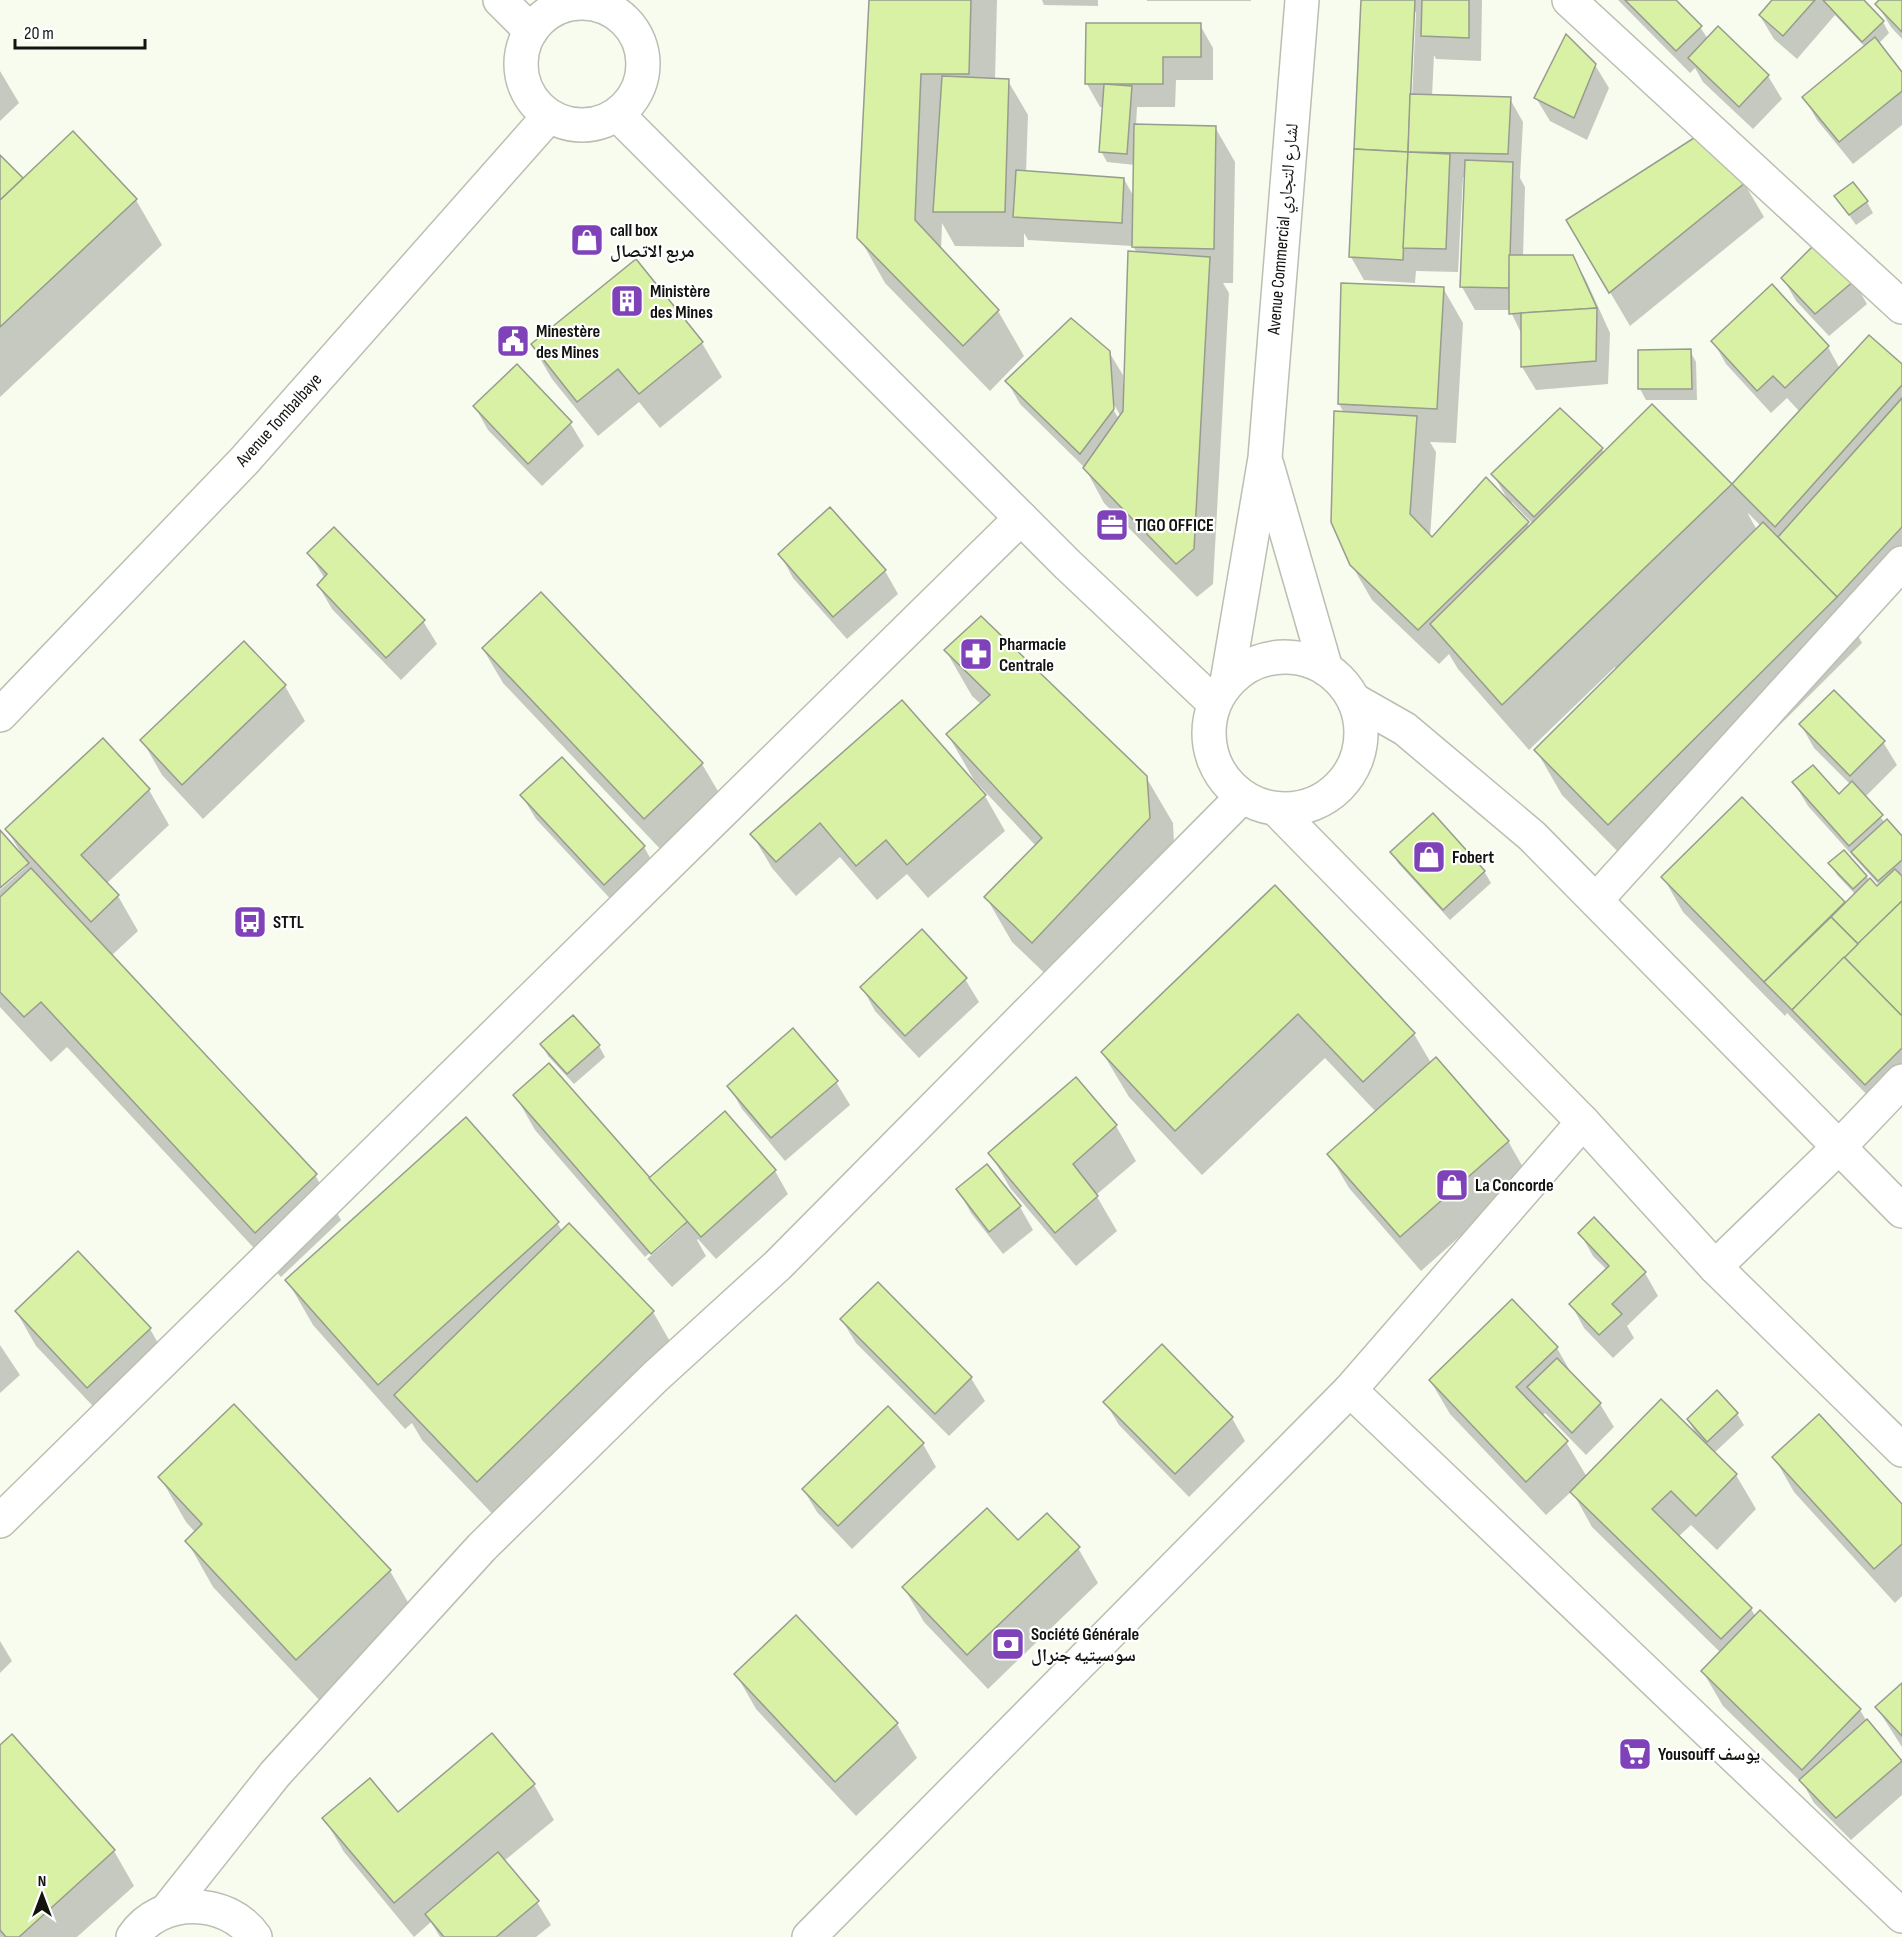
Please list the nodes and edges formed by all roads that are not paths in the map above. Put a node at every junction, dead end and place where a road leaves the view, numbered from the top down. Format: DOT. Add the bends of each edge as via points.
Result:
graph roads {
  1 [pos="500,0"];
  2 [pos="1302,0"];
  3 [pos="1569,0"];
  4 [pos="615,6"];
  5 [pos="531,31"];
  6 [pos="618,115"];
  7 [pos="549,116"];
  8 [pos="1902,307"];
  9 [pos="1265,458"];
  10 [pos="1021,518"];
  11 [pos="1902,563"];
  12 [pos="1326,669"];
  13 [pos="1220,692"];
  14 [pos="1354,700"];
  15 [pos="0,715"];
  16 [pos="1242,797"];
  17 [pos="1277,810"];
  18 [pos="1596,900"];
  19 [pos="1902,1081"];
  20 [pos="1583,1122"];
  21 [pos="1839,1147"];
  22 [pos="1902,1211"];
  23 [pos="1715,1267"];
  24 [pos="1350,1390"];
  25 [pos="1902,1450"];
  26 [pos="0,1521"];
  27 [pos="167,1910"];
  28 [pos="1902,1916"];
  29 [pos="133,1937"];
  30 [pos="255,1937"];
  31 [pos="809,1937"];
  1 -- 5 [label="street"];
  2 -- 9 [label="street, Avenue Commercial لشارع التجاري"];
  3 -- 8 [label="street"];
  4 -- 5 [label="street" via="569,5 547,14"];
  4 -- 6 [label="street" via="640,43 644,63 641,83"];
  5 -- 7 [label="street" via="521,53 522,78 532,99"];
  6 -- 7 [label="street" via="596,124 572,125"];
  6 -- 10 [label="street"];
  7 -- 15 [label="street, Avenue Tombalbaye" via="244,461"];
  9 -- 12 [label="street"];
  9 -- 13 [label="street, Avenue Commercial لشارع التجاري"];
  10 -- 13 [label="street"];
  10 -- 26 [label="street"];
  11 -- 18 [label="street"];
  12 -- 13 [label="street" via="1285,656 1263,659 1243,669"];
  12 -- 14 [label="street" via="1347,687"];
  13 -- 16 [label="street" via="1207,729 1210,755 1222,779"];
  14 -- 17 [label="street" via="1362,732 1356,763 1338,789 1310,807"];
  14 -- 18 [label="street" via="1406,729 1461,774 1532,836"];
  16 -- 17 [label="street"];
  16 -- 27 [label="street" via="778,1265 655,1377 482,1548 275,1774"];
  17 -- 20 [label="street"];
  18 -- 21 [label="street"];
  19 -- 21 [label="street"];
  20 -- 23 [label="street"];
  20 -- 24 [label="street"];
  21 -- 22 [label="street"];
  21 -- 23 [label="street"];
  23 -- 25 [label="street"];
  24 -- 28 [label="street"];
  24 -- 31 [label="street"];
  27 -- 29 [label="street"];
  27 -- 30 [label="street" via="212,1908 233,1917"];
}
